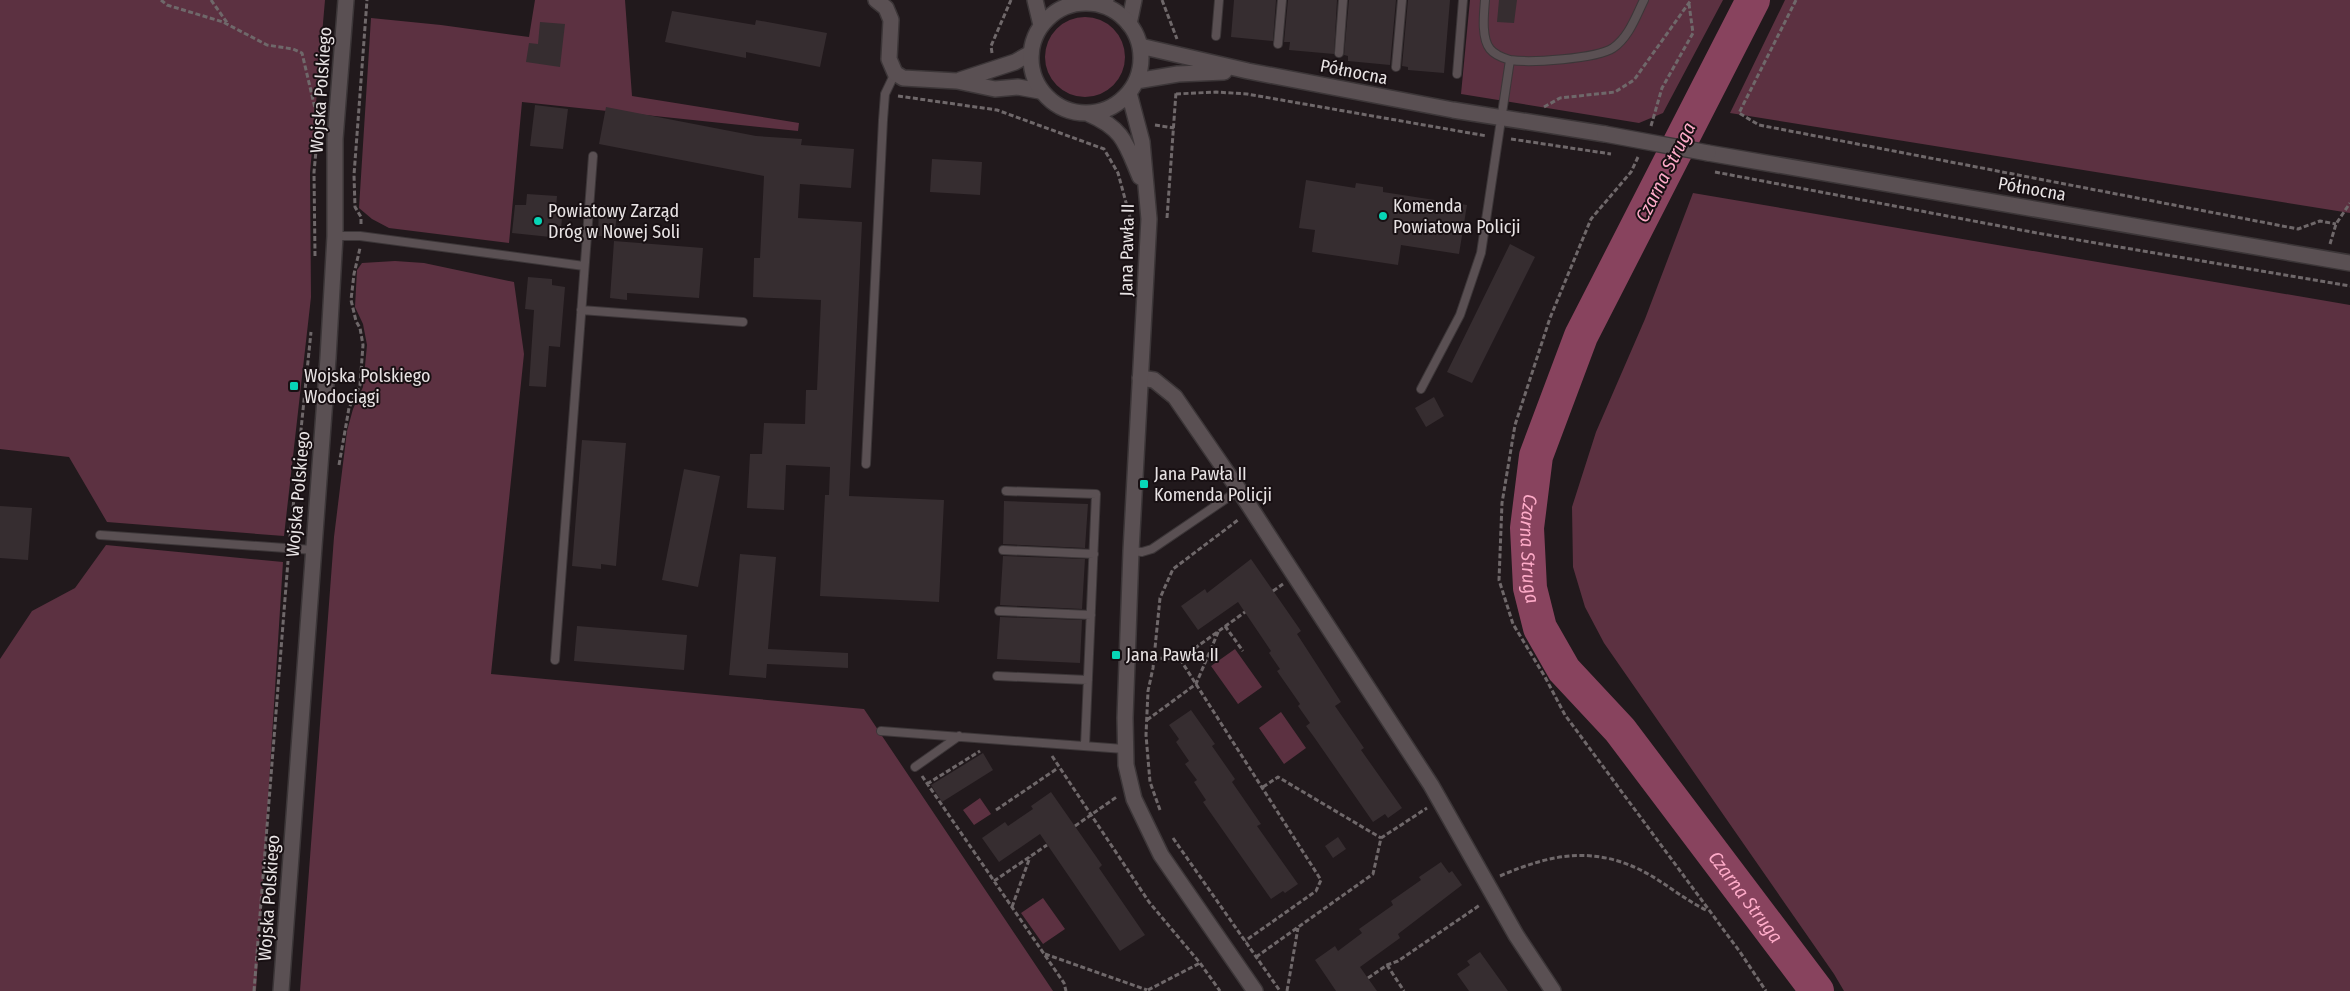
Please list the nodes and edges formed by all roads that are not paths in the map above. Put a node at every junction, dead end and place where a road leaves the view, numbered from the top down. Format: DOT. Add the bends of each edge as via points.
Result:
graph roads {
  1 [pos="346,0"];
  2 [pos="876,0"];
  3 [pos="1035,0"];
  4 [pos="1134,0"];
  5 [pos="1219,0"];
  6 [pos="1282,0"];
  7 [pos="1343,0"];
  8 [pos="1402,0"];
  9 [pos="1463,0"];
  10 [pos="1485,0"];
  11 [pos="1644,0"];
  12 [pos="1074,2"];
  13 [pos="1104,3"];
  14 [pos="1129,24"];
  15 [pos="1041,25"];
  16 [pos="1216,36"];
  17 [pos="1278,44"];
  18 [pos="1140,46"];
  19 [pos="1031,53"];
  20 [pos="1339,53"];
  21 [pos="1510,60"];
  22 [pos="1396,67"];
  23 [pos="1248,72"];
  24 [pos="895,73"];
  25 [pos="1457,74"];
  26 [pos="957,81"];
  27 [pos="1132,87"];
  28 [pos="1040,91"];
  29 [pos="1089,114"];
  30 [pos="1502,118"];
  31 [pos="593,156"];
  32 [pos="1147,192"];
  33 [pos="335,236"];
  34 [pos="2350,263"];
  35 [pos="584,266"];
  36 [pos="581,310"];
  37 [pos="743,322"];
  38 [pos="1140,378"];
  39 [pos="1421,388"];
  40 [pos="866,464"];
  41 [pos="1240,490"];
  42 [pos="1006,491"];
  43 [pos="100,535"];
  44 [pos="313,550"];
  45 [pos="1003,550"];
  46 [pos="1131,551"];
  47 [pos="1094,554"];
  48 [pos="1000,611"];
  49 [pos="1091,615"];
  50 [pos="555,660"];
  51 [pos="997,676"];
  52 [pos="1088,680"];
  53 [pos="881,731"];
  54 [pos="959,736"];
  55 [pos="1085,746"];
  56 [pos="1124,749"];
  57 [pos="915,766"];
  58 [pos="281,991"];
  59 [pos="1255,991"];
  60 [pos="1553,991"];
  1 -- 33 [label="street, Wojska Polskiego" via="335,139"];
  2 -- 24 [label="street" via="886,8 891,20 889,59"];
  3 -- 15 [label="street"];
  4 -- 14 [label="street"];
  5 -- 16 [label="lane"];
  6 -- 17 [label="lane"];
  7 -- 20 [label="lane"];
  8 -- 22 [label="lane"];
  9 -- 25 [label="lane"];
  10 -- 21 [label="lane" via="1483,25 1489,48"];
  11 -- 21 [label="lane" via="1627,33 1613,48 1568,59"];
  12 -- 13 [label="street"];
  12 -- 15 [label="street"];
  13 -- 14 [label="street"];
  14 -- 18 [label="street"];
  15 -- 19 [label="street"];
  18 -- 23 [label="street"];
  18 -- 27 [label="street" via="1140,70"];
  19 -- 26 [label="street" via="994,70"];
  19 -- 28 [label="street" via="1034,79"];
  21 -- 30 [label="lane"];
  23 -- 27 [label="street" via="1178,74"];
  23 -- 30 [label="street, Północna"];
  24 -- 26 [label="street" via="914,80"];
  24 -- 40 [label="lane" via="886,94"];
  26 -- 28 [label="street" via="995,89 1018,87"];
  27 -- 29 [label="street" via="1111,107"];
  27 -- 32 [label="street, Jana Pawła II"];
  28 -- 29 [label="street" via="1054,104 1070,112"];
  29 -- 32 [label="street, Jana Pawła II" via="1108,122 1120,134"];
  30 -- 34 [label="street, Północna, bridge"];
  30 -- 39 [label="lane" via="1481,253 1460,315"];
  31 -- 35 [label="lane"];
  32 -- 38 [label="street, Jana Pawła II" via="1149,219"];
  33 -- 35 [label="lane" via="360,236"];
  33 -- 44 [label="street, Wojska Polskiego"];
  35 -- 36 [label="lane"];
  36 -- 37 [label="lane"];
  36 -- 50 [label="lane"];
  38 -- 41 [label="street" via="1154,380 1175,397"];
  38 -- 46 [label="street, Jana Pawła II"];
  41 -- 46 [label="lane" via="1152,549"];
  41 -- 60 [label="street" via="1431,786 1516,935"];
  42 -- 47 [label="lane" via="1096,494"];
  43 -- 44 [label="lane"];
  44 -- 58 [label="street, Wojska Polskiego"];
  45 -- 47 [label="lane"];
  46 -- 56 [label="street, Jana Pawła II"];
  47 -- 49 [label="lane"];
  48 -- 49 [label="lane"];
  49 -- 52 [label="lane"];
  51 -- 52 [label="lane"];
  52 -- 55 [label="lane"];
  53 -- 54 [label="lane"];
  54 -- 55 [label="lane"];
  54 -- 57 [label="lane"];
  55 -- 56 [label="lane"];
  56 -- 59 [label="street, Jana Pawła II" via="1134,799 1153,840"];
}
